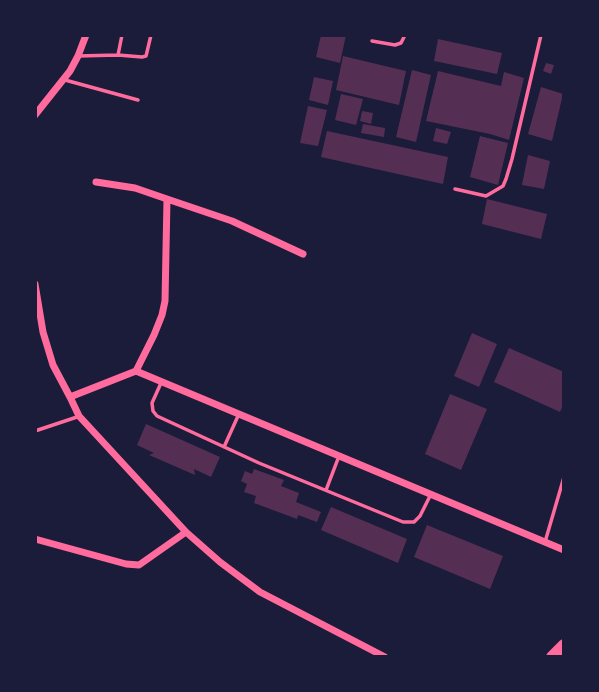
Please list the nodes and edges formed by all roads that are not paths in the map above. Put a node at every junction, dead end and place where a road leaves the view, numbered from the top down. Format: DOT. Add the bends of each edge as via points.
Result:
graph roads {
  1 [pos="86,35"];
  2 [pos="122,35"];
  3 [pos="151,35"];
  4 [pos="405,35"];
  5 [pos="541,35"];
  6 [pos="372,41"];
  7 [pos="118,55"];
  8 [pos="78,56"];
  9 [pos="63,79"];
  10 [pos="138,100"];
  11 [pos="35,115"];
  12 [pos="96,181"];
  13 [pos="455,189"];
  14 [pos="167,199"];
  15 [pos="303,254"];
  16 [pos="35,284"];
  17 [pos="136,371"];
  18 [pos="162,382"];
  19 [pos="69,397"];
  20 [pos="239,414"];
  21 [pos="79,416"];
  22 [pos="35,431"];
  23 [pos="224,447"];
  24 [pos="340,456"];
  25 [pos="564,477"];
  26 [pos="326,490"];
  27 [pos="431,494"];
  28 [pos="186,532"];
  29 [pos="35,539"];
  30 [pos="545,542"];
  31 [pos="564,550"];
  32 [pos="564,645"];
  33 [pos="385,657"];
  34 [pos="552,657"];
  1 -- 8 [label="street"];
  2 -- 7 [label="lane"];
  3 -- 7 [label="lane" via="146,56"];
  4 -- 6 [label="lane" via="395,45"];
  5 -- 13 [label="lane" via="503,186 486,196"];
  7 -- 8 [label="lane"];
  8 -- 9 [label="street"];
  9 -- 10 [label="lane"];
  9 -- 11 [label="street"];
  12 -- 14 [label="street"];
  14 -- 15 [label="street" via="232,221"];
  14 -- 17 [label="street" via="165,301"];
  16 -- 19 [label="street" via="43,332"];
  17 -- 18 [label="street"];
  17 -- 19 [label="street"];
  18 -- 20 [label="street"];
  18 -- 23 [label="lane" via="152,403 157,416"];
  19 -- 21 [label="street"];
  20 -- 23 [label="lane"];
  20 -- 24 [label="street"];
  21 -- 22 [label="lane"];
  21 -- 28 [label="street"];
  23 -- 26 [label="lane"];
  24 -- 26 [label="lane"];
  24 -- 27 [label="street"];
  25 -- 30 [label="lane"];
  26 -- 27 [label="lane" via="403,522 414,522 420,516"];
  27 -- 30 [label="street"];
  28 -- 29 [label="street" via="139,565"];
  28 -- 33 [label="street" via="260,592"];
  30 -- 31 [label="street"];
  32 -- 34 [label="main road"];
}
